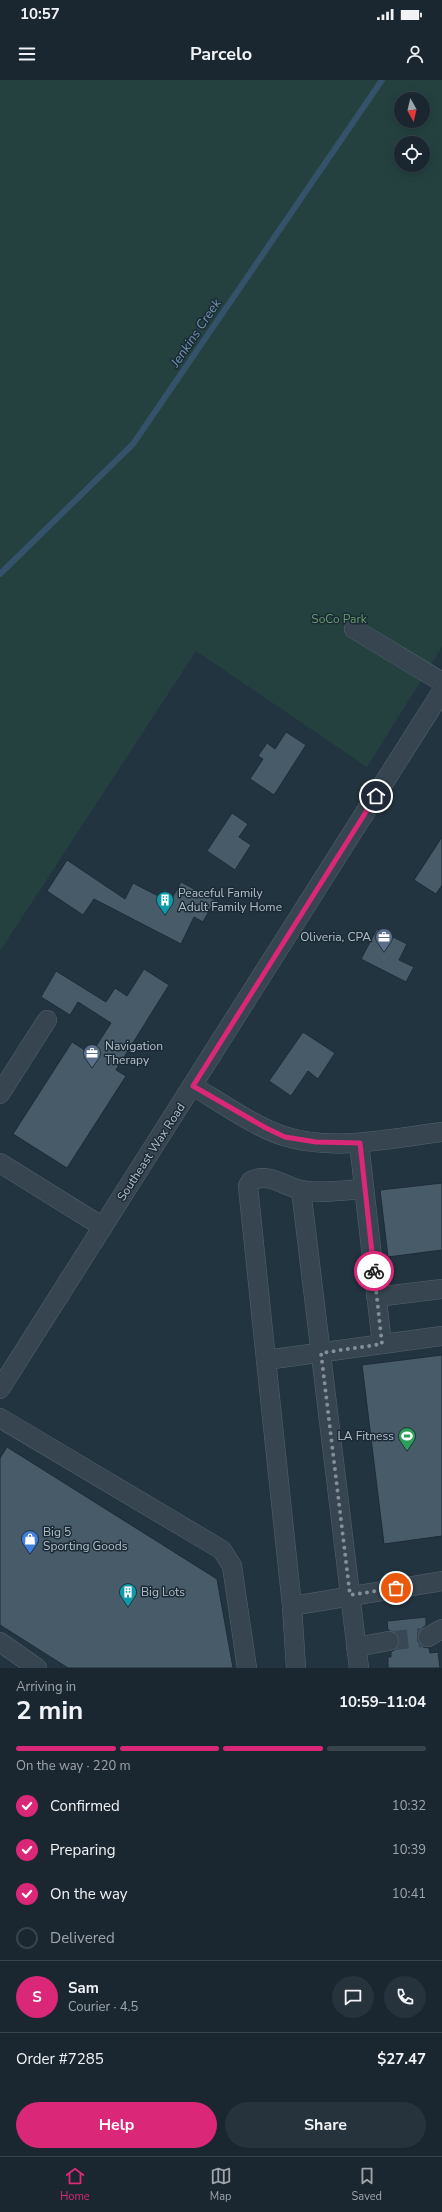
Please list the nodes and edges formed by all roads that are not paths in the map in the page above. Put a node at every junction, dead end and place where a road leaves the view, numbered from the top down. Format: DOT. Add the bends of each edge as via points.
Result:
graph roads {
  1 [pos="354,629"];
  2 [pos="442,682"];
  3 [pos="442,691"];
  4 [pos="47,1020"];
  5 [pos="193,1086"];
  6 [pos="0,1094"];
  7 [pos="442,1132"];
  8 [pos="360,1143"];
  9 [pos="0,1163"];
  10 [pos="364,1189"];
  11 [pos="301,1190"];
  12 [pos="103,1227"];
  13 [pos="442,1289"];
  14 [pos="376,1297"];
  15 [pos="442,1336"];
  16 [pos="382,1344"];
  17 [pos="321,1353"];
  18 [pos="266,1360"];
  19 [pos="0,1389"];
  20 [pos="0,1418"];
  21 [pos="442,1581"];
  22 [pos="350,1595"];
  23 [pos="292,1606"];
  24 [pos="389,1641"];
  25 [pos="0,1642"];
  26 [pos="356,1647"];
  27 [pos="38,1668"];
  28 [pos="247,1668"];
  29 [pos="296,1668"];
  30 [pos="358,1668"];
  1 -- 2 [label="street"];
  3 -- 5 [label="street, Southeast Wax Road"];
  4 -- 6 [label="street"];
  5 -- 8 [label="street" via="285,1137 316,1142"];
  5 -- 12 [label="street, Southeast Wax Road"];
  7 -- 8 [label="street"];
  8 -- 10 [label="street"];
  9 -- 12 [label="street"];
  10 -- 11 [label="street"];
  10 -- 14 [label="street"];
  11 -- 17 [label="street"];
  11 -- 18 [label="street" via="262,1176 251,1181 248,1186"];
  12 -- 19 [label="street, Southeast Wax Road"];
  13 -- 14 [label="street"];
  14 -- 16 [label="street"];
  15 -- 16 [label="street"];
  16 -- 17 [label="street"];
  17 -- 18 [label="street"];
  17 -- 22 [label="street"];
  18 -- 23 [label="street"];
  20 -- 28 [label="street" via="222,1550 232,1566"];
  21 -- 22 [label="street"];
  22 -- 23 [label="street"];
  22 -- 26 [label="street"];
  23 -- 29 [label="street"];
  24 -- 26 [label="street"];
  25 -- 27 [label="street"];
  26 -- 30 [label="street"];
}
